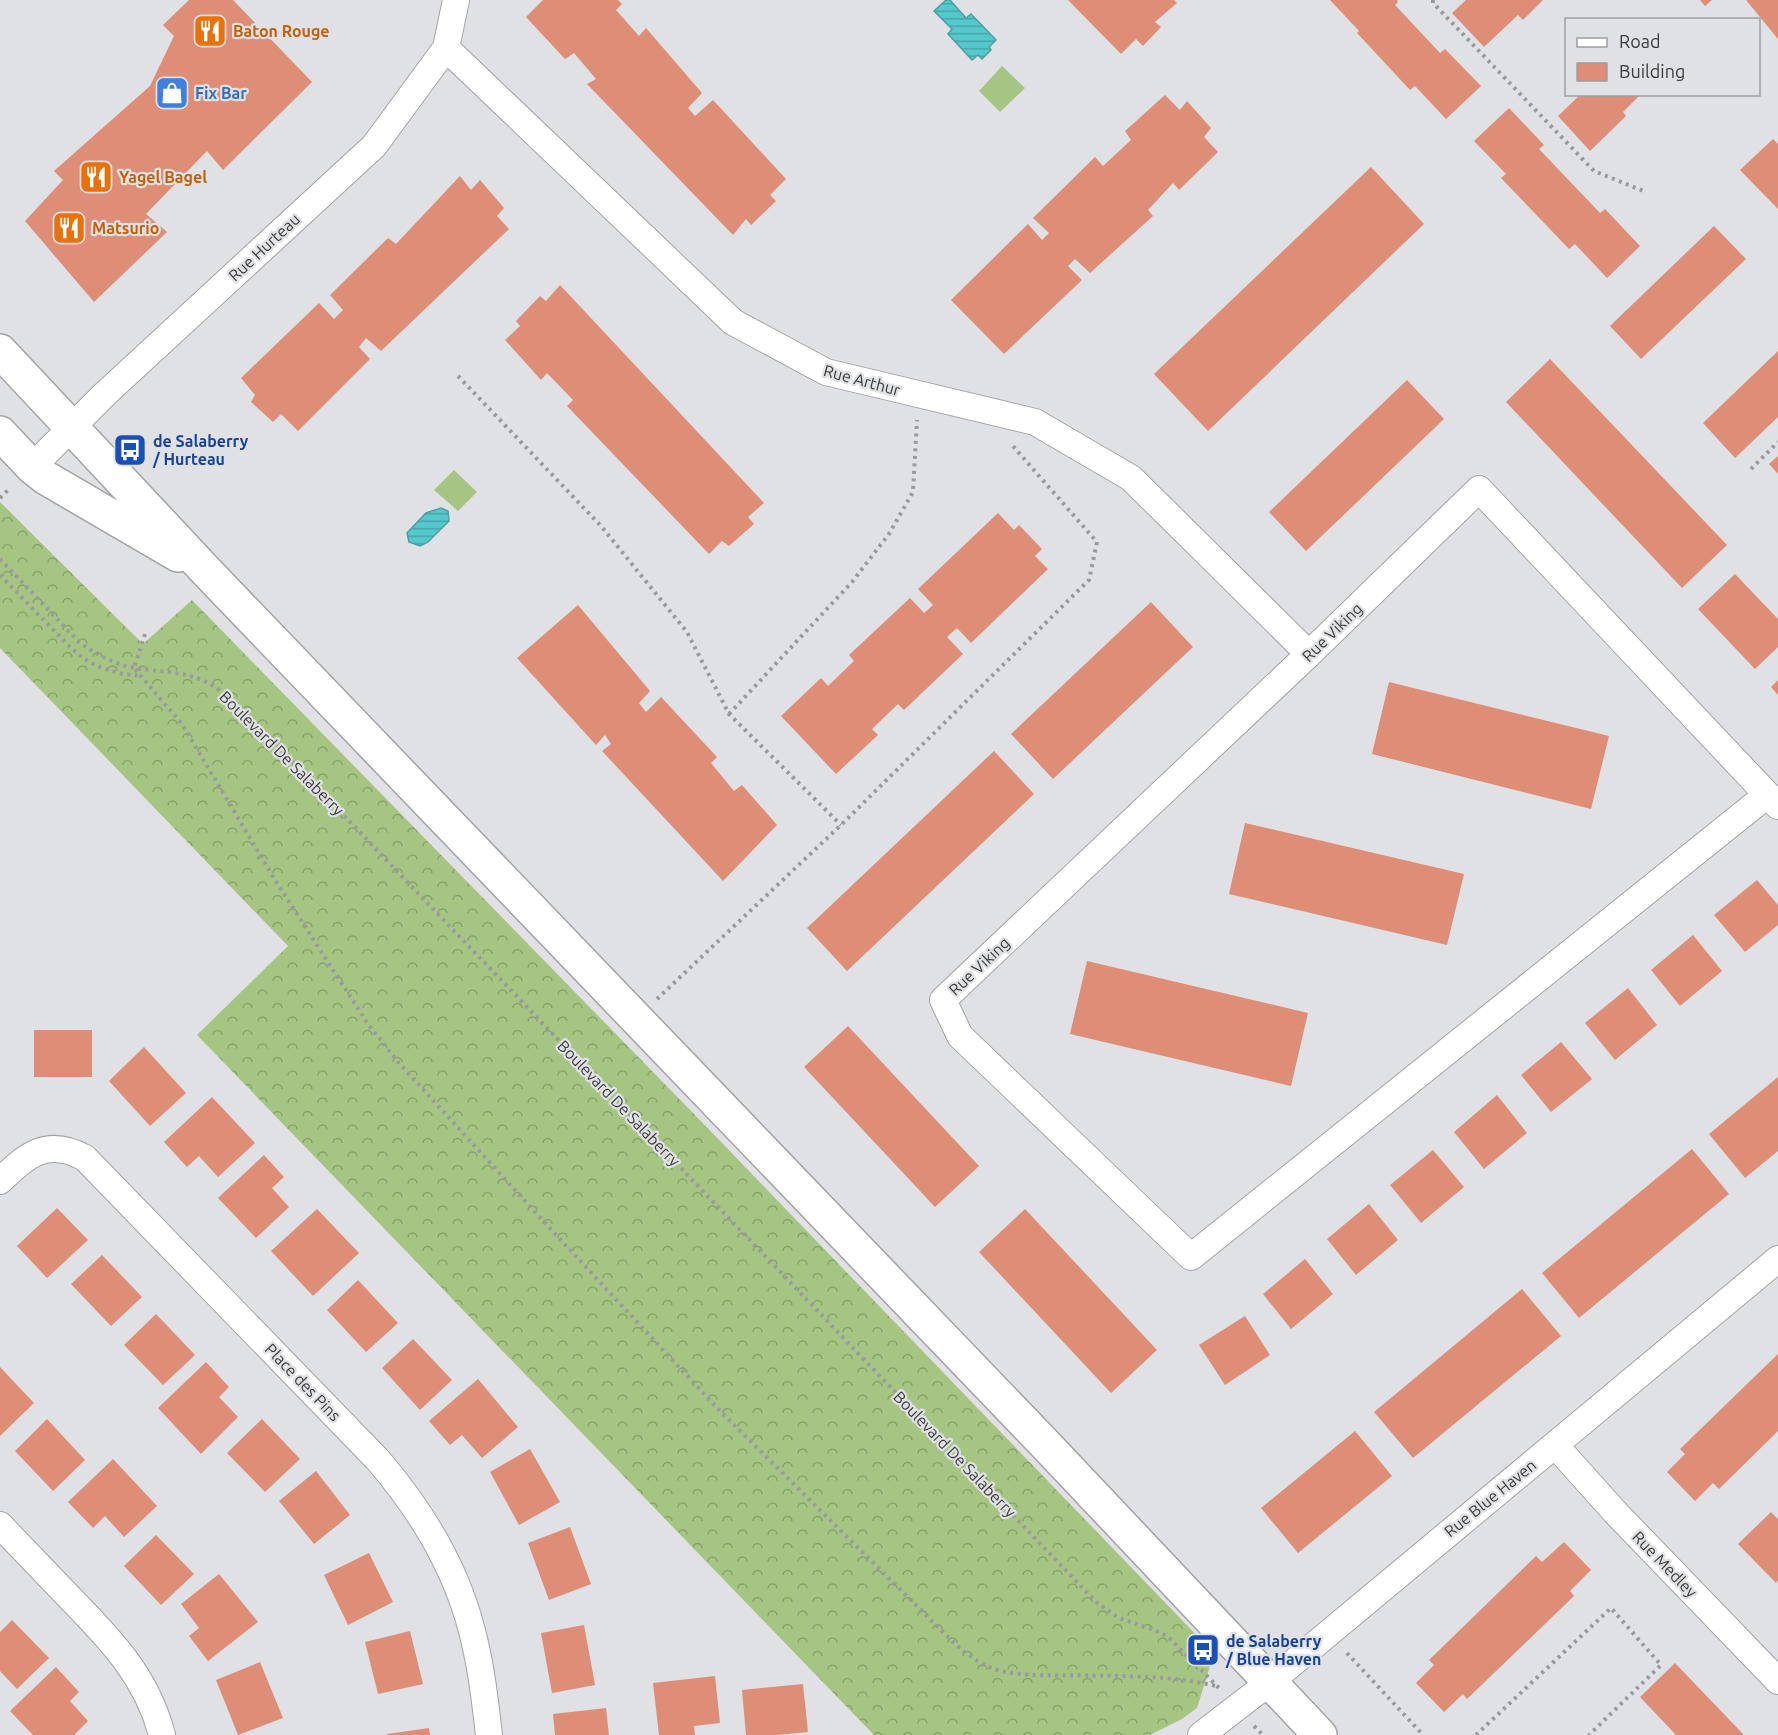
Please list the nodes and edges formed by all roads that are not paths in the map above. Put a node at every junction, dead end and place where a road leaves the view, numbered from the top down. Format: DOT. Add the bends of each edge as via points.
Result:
graph roads {
  1 [pos="456,0"];
  2 [pos="446,48"];
  3 [pos="0,351"];
  4 [pos="72,427"];
  5 [pos="0,433"];
  6 [pos="32,467"];
  7 [pos="208,573"];
  8 [pos="1309,654"];
  9 [pos="1773,801"];
  10 [pos="0,1181"];
  11 [pos="1778,1259"];
  12 [pos="1555,1445"];
  13 [pos="0,1526"];
  14 [pos="1778,1681"];
  15 [pos="1270,1682"];
  16 [pos="162,1735"];
  17 [pos="489,1735"];
  18 [pos="1201,1735"];
  19 [pos="1320,1735"];
  1 -- 2 [label="street, Rue Hurteau"];
  2 -- 4 [label="street, Rue Hurteau" via="374,146"];
  2 -- 8 [label="street, Rue Arthur" via="733,322 826,372 1035,422 1131,478"];
  3 -- 4 [label="street"];
  4 -- 6 [label="street, Rue Hurteau"];
  4 -- 7 [label="street"];
  5 -- 6 [label="street"];
  6 -- 7 [label="street"];
  7 -- 15 [label="street"];
  8 -- 9 [label="street, Rue Viking" via="1479,489"];
  8 -- 9 [label="street, Rue Viking" via="943,1000 960,1036 1191,1257"];
  10 -- 17 [label="street, Place des Pins" via="27,1157 45,1149 67,1149 86,1158 378,1460 417,1509 458,1589 476,1650"];
  11 -- 12 [label="street, Rue Blue Haven"];
  12 -- 14 [label="street, Rue Medley"];
  12 -- 15 [label="street, Rue Blue Haven"];
  13 -- 16 [label="street" via="127,1660 148,1696"];
  15 -- 18 [label="street, Rue Blue Haven"];
  15 -- 19 [label="street"];
}
